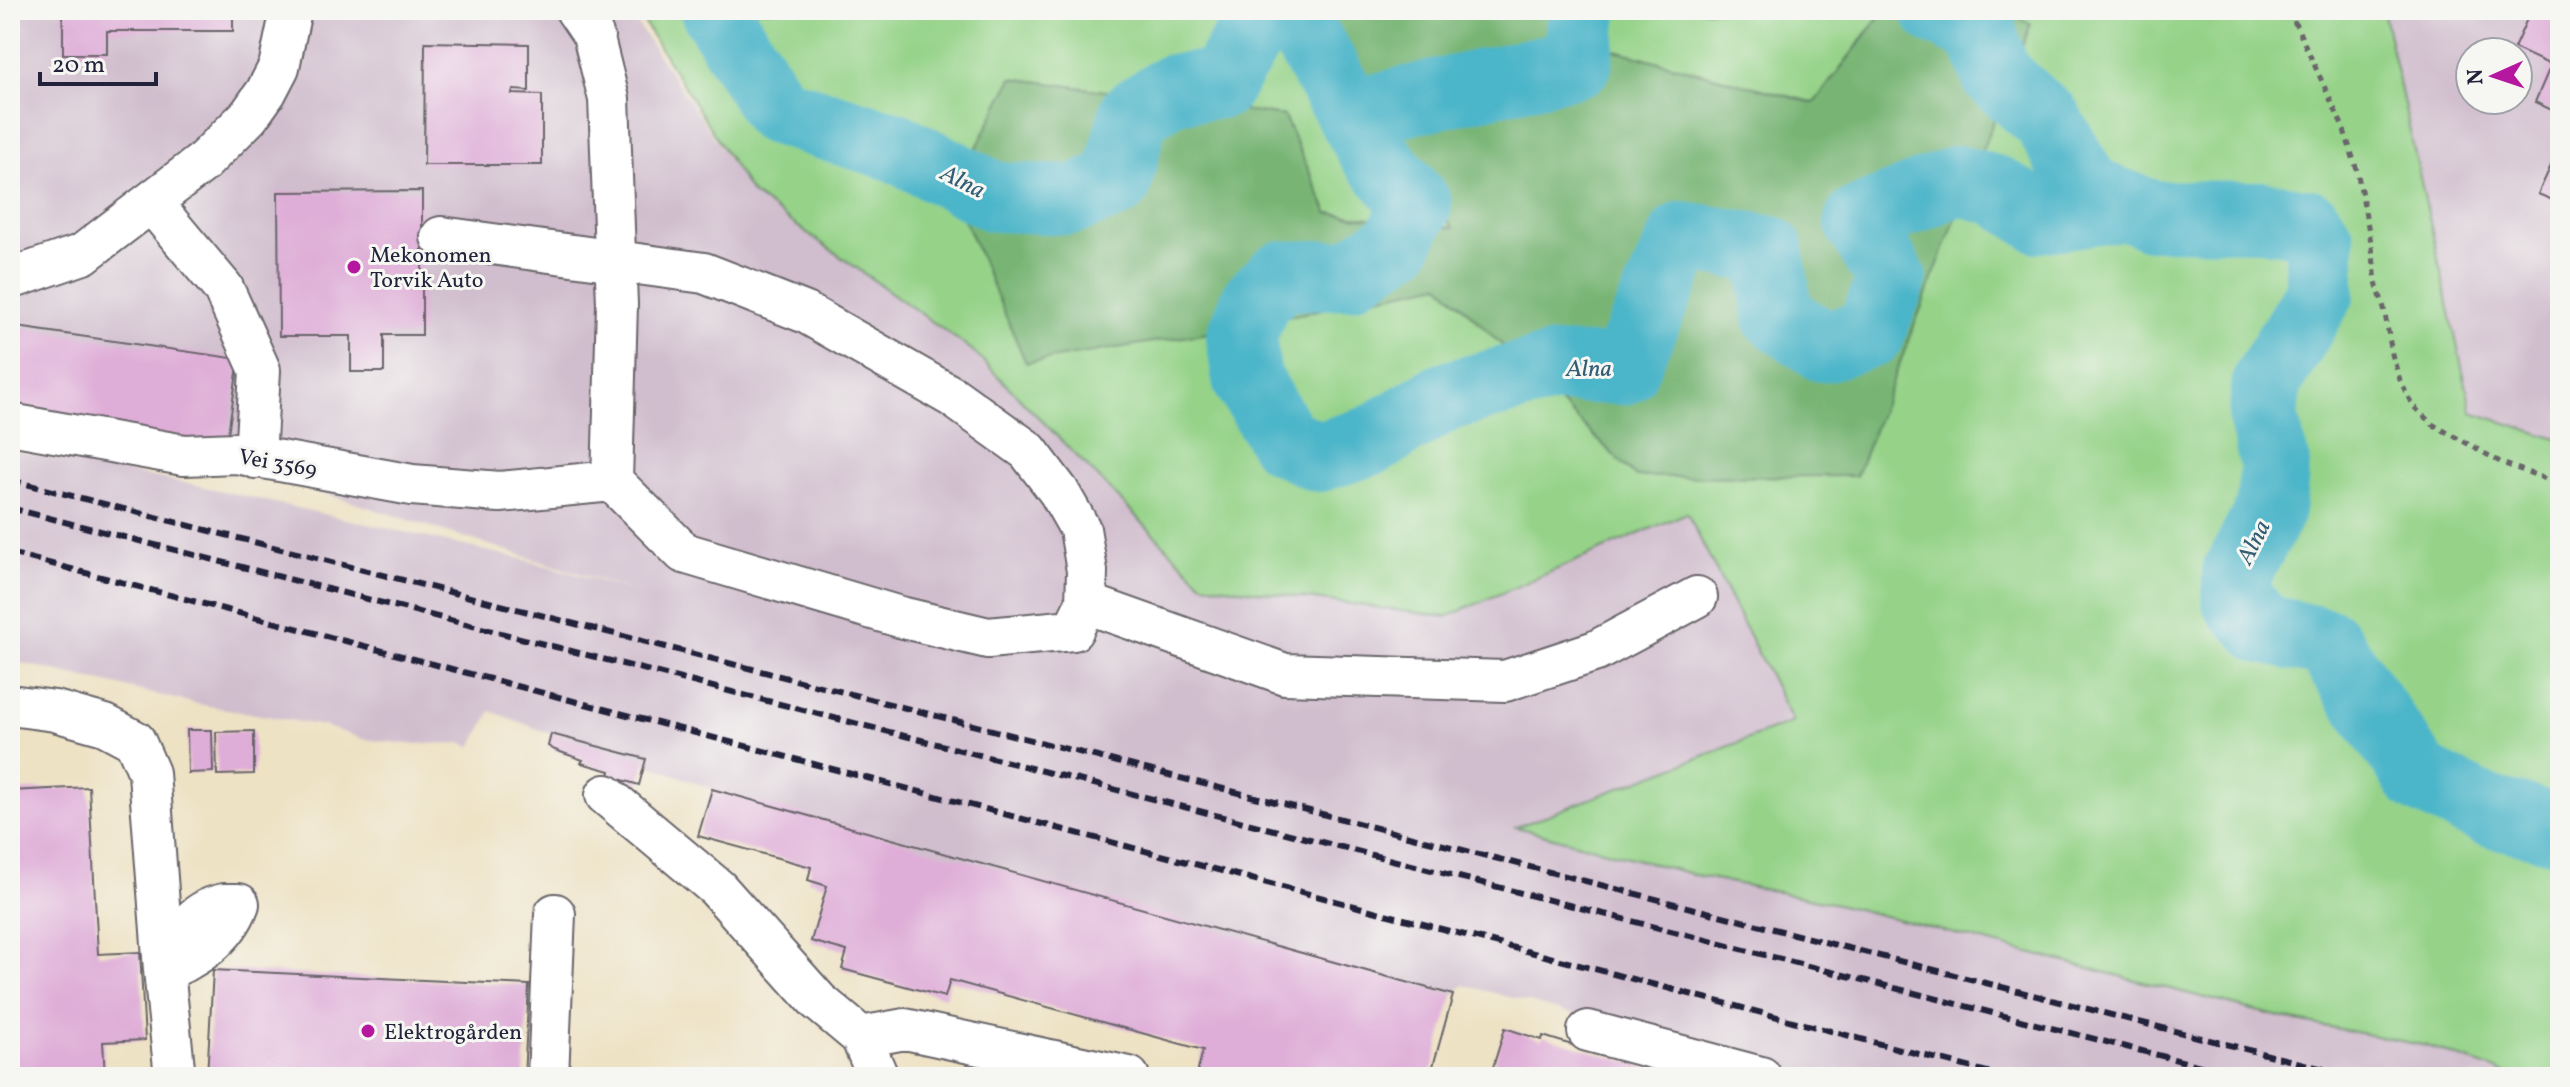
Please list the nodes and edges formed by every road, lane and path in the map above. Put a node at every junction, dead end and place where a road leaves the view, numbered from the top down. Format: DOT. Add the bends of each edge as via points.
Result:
graph roads {
  1 [pos="291,10"];
  2 [pos="576,10"];
  3 [pos="2289,10"];
  4 [pos="151,202"];
  5 [pos="441,237"];
  6 [pos="615,261"];
  7 [pos="10,279"];
  8 [pos="10,424"];
  9 [pos="255,458"];
  10 [pos="612,481"];
  11 [pos="2560,484"];
  12 [pos="1697,597"];
  13 [pos="1086,603"];
  14 [pos="10,705"];
  15 [pos="606,795"];
  16 [pos="555,914"];
  17 [pos="1588,1031"];
  18 [pos="861,1037"];
  19 [pos="175,1077"];
  20 [pos="548,1077"];
  21 [pos="878,1077"];
  22 [pos="1129,1077"];
  23 [pos="1761,1077"];
  1 -- 4 [label="street" via="279,67 249,116 202,163"];
  2 -- 6 [label="street" via="593,35 609,99"];
  3 -- 11 [label="path" via="2357,170 2392,354 2412,405 2432,424 2502,463"];
  4 -- 7 [label="street" via="83,254"];
  4 -- 9 [label="street" via="223,288 260,370"];
  5 -- 6 [label="street"];
  6 -- 10 [label="street"];
  6 -- 13 [label="street" via="704,273 806,313 953,397 1028,451 1080,529"];
  8 -- 9 [label="street, Vei 3569" via="184,455 236,453"];
  9 -- 10 [label="street, Vei 3569" via="412,485 500,492"];
  10 -- 13 [label="street" via="684,553 900,617 988,638 1073,630"];
  12 -- 13 [label="street" via="1596,651 1505,681 1285,674"];
  14 -- 19 [label="street" via="105,725 135,741 149,773"];
  15 -- 18 [label="street" via="717,888 818,1001"];
  16 -- 20 [label="street"];
  17 -- 23 [label="street"];
  18 -- 21 [label="street"];
  18 -- 22 [label="street" via="905,1029"];
}
